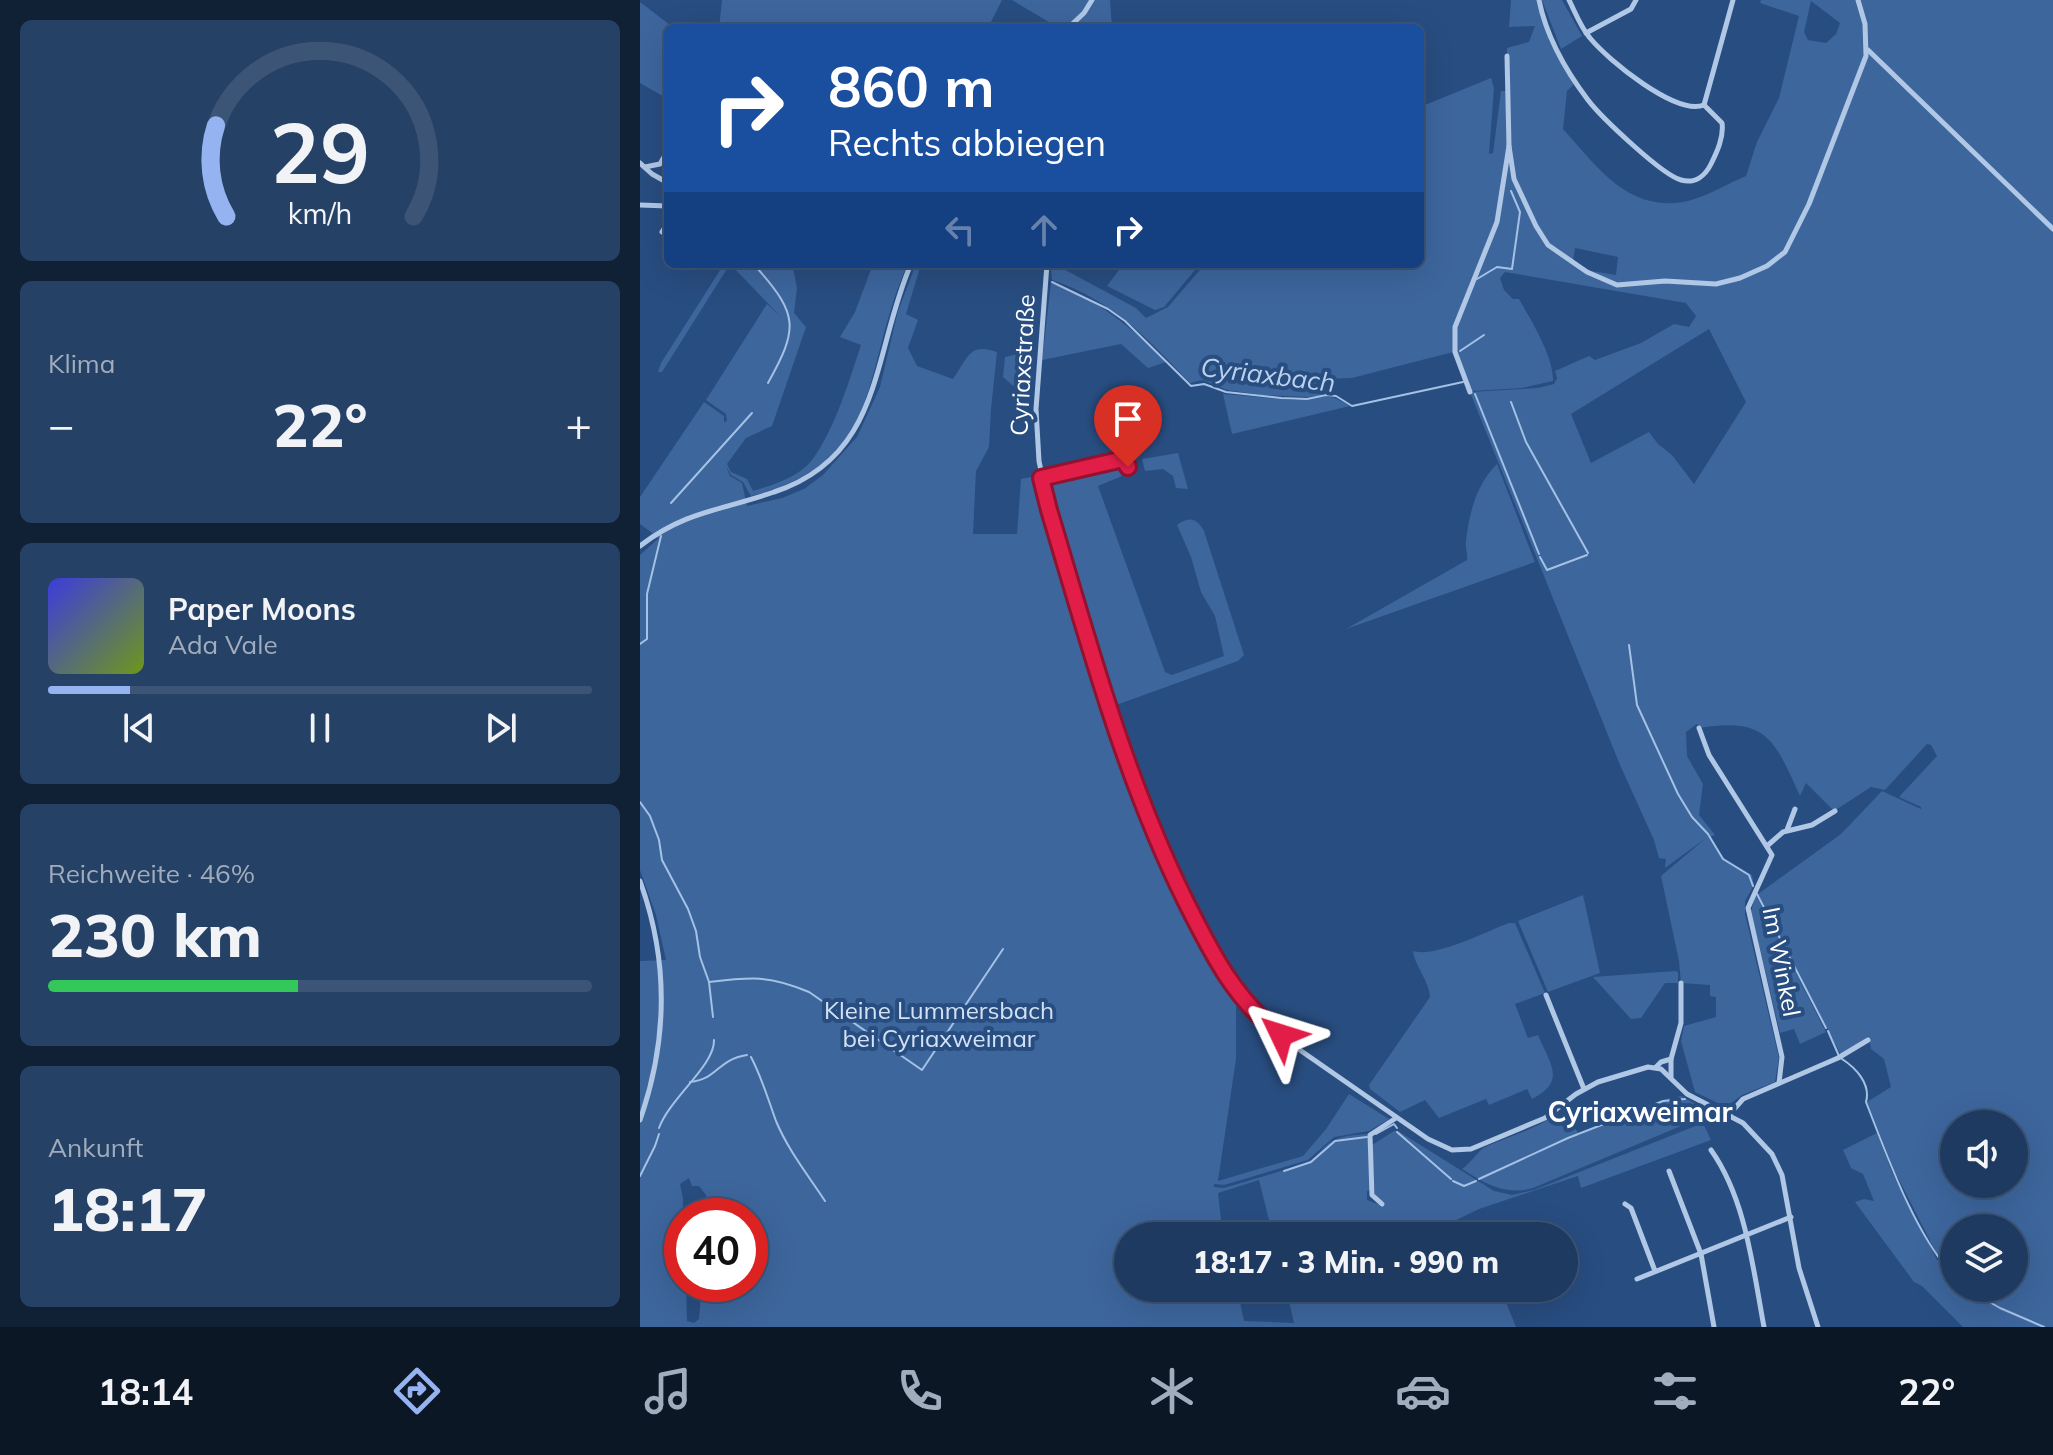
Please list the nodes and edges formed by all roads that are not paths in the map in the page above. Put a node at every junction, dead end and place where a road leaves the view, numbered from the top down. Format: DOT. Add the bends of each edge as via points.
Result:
graph roads {
  1 [pos="1092,0"];
  2 [pos="1539,0"];
  3 [pos="1569,0"];
  4 [pos="1636,0"];
  5 [pos="1733,0"];
  6 [pos="1858,0"];
  7 [pos="1072,24"];
  8 [pos="1586,33"];
  9 [pos="1868,49"];
  10 [pos="1507,56"];
  11 [pos="1704,105"];
  12 [pos="1509,146"];
  13 [pos="664,157"];
  14 [pos="642,165"];
  15 [pos="664,181"];
  16 [pos="640,205"];
  17 [pos="664,206"];
  18 [pos="664,229"];
  19 [pos="2053,229"];
  20 [pos="662,232"];
  21 [pos="909,268"];
  22 [pos="1047,268"];
  23 [pos="1470,392"];
  24 [pos="1128,467"];
  25 [pos="1041,478"];
  26 [pos="640,546"];
  27 [pos="1699,728"];
  28 [pos="1795,809"];
  29 [pos="1835,811"];
  30 [pos="1787,830"];
  31 [pos="1767,846"];
  32 [pos="640,881"];
  33 [pos="1681,983"];
  34 [pos="1546,995"];
  35 [pos="1868,1040"];
  36 [pos="1671,1059"];
  37 [pos="1656,1067"];
  38 [pos="1671,1078"];
  39 [pos="1779,1083"];
  40 [pos="1584,1089"];
  41 [pos="1729,1115"];
  42 [pos="1396,1118"];
  43 [pos="640,1120"];
  44 [pos="1711,1150"];
  45 [pos="1669,1171"];
  46 [pos="1382,1204"];
  47 [pos="1625,1204"];
  48 [pos="1791,1217"];
  49 [pos="1747,1234"];
  50 [pos="1701,1254"];
  51 [pos="1655,1271"];
  52 [pos="1637,1279"];
  53 [pos="1714,1327"];
  54 [pos="1764,1327"];
  55 [pos="1818,1327"];
  1 -- 7 [label="street"];
  2 -- 11 [label="street" via="1557,51 1587,100 1681,180 1704,175 1723,131"];
  3 -- 8 [label="street"];
  4 -- 8 [label="street" via="1631,9"];
  5 -- 11 [label="street"];
  6 -- 9 [label="street"];
  8 -- 11 [label="street" via="1661,96 1686,107"];
  9 -- 12 [label="street" via="1788,247 1767,266 1740,278 1716,284 1617,285 1587,272 1548,245 1536,226 1514,179"];
  9 -- 19 [label="street"];
  10 -- 12 [label="street"];
  12 -- 23 [label="street" via="1497,222 1455,327 1455,352"];
  13 -- 14 [label="street" via="660,164"];
  14 -- 15 [label="street"];
  16 -- 17 [label="street"];
  18 -- 20 [label="street"];
  21 -- 26 [label="street" via="870,398 841,450 795,484 699,513"];
  22 -- 25 [label="street, Cyriaxstraße" via="1036,409"];
  24 -- 25 [label="street" via="1119,460"];
  25 -- 42 [label="street, Cyriaxstraße" via="1125,759 1162,851 1219,967 1268,1025"];
  27 -- 31 [label="street" via="1709,755"];
  28 -- 30 [label="street"];
  29 -- 30 [label="street" via="1812,825"];
  30 -- 31 [label="street"];
  31 -- 39 [label="street, Im Winkel" via="1773,858 1748,908 1782,1057"];
  32 -- 43 [label="street" via="655,927 663,995 658,1055"];
  33 -- 36 [label="street" via="1681,1023"];
  34 -- 40 [label="street"];
  35 -- 39 [label="street"];
  36 -- 37 [label="street, Cyriaxstraße"];
  36 -- 38 [label="street"];
  37 -- 38 [label="street"];
  37 -- 40 [label="street, Cyriaxstraße"];
  38 -- 41 [label="street" via="1687,1094"];
  39 -- 41 [label="street" via="1743,1099"];
  40 -- 42 [label="street, Cyriaxstraße" via="1537,1123 1464,1150 1434,1144"];
  41 -- 48 [label="street" via="1772,1154"];
  42 -- 46 [label="street" via="1370,1135 1372,1195"];
  44 -- 49 [label="street"];
  45 -- 50 [label="street"];
  47 -- 51 [label="street"];
  48 -- 49 [label="street"];
  48 -- 55 [label="street" via="1799,1268"];
  49 -- 50 [label="street"];
  49 -- 54 [label="street"];
  50 -- 51 [label="street"];
  50 -- 53 [label="street"];
  51 -- 52 [label="street"];
}
